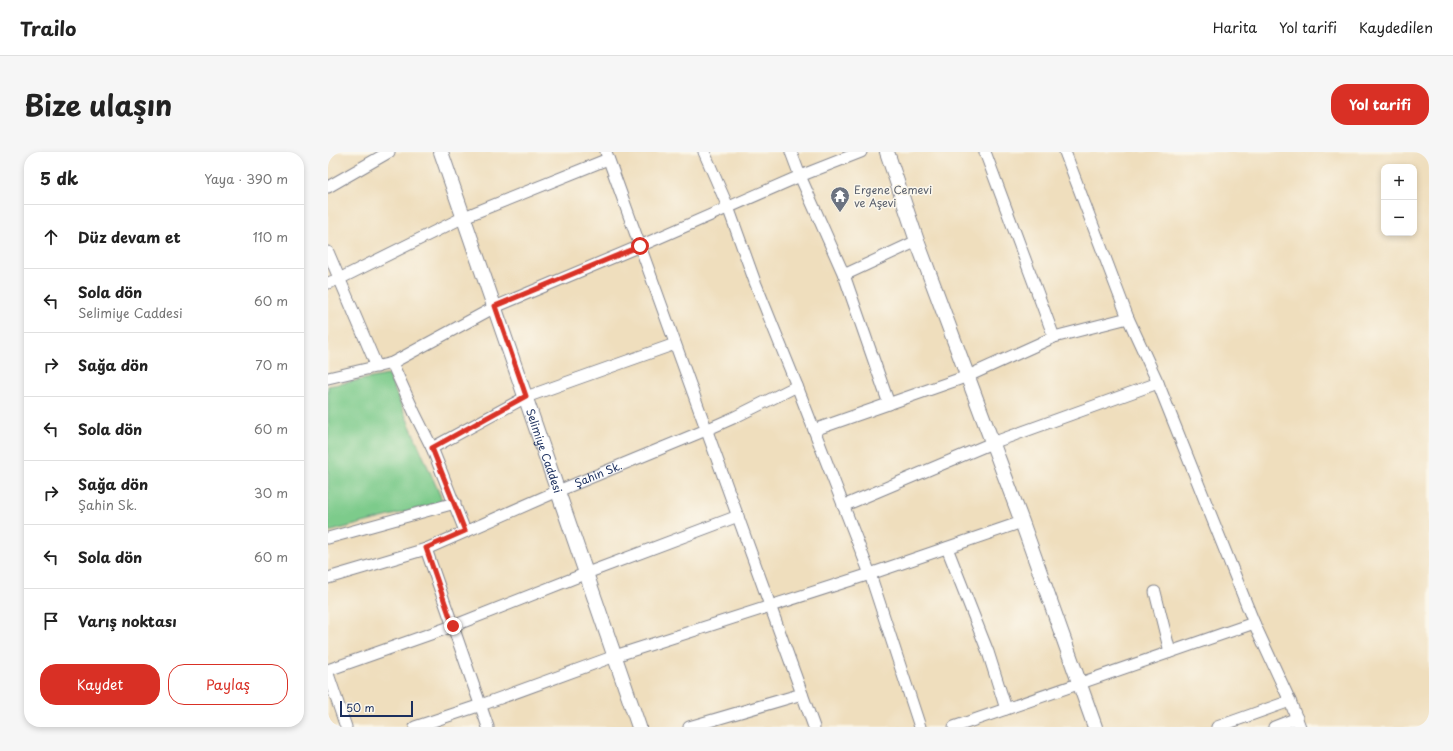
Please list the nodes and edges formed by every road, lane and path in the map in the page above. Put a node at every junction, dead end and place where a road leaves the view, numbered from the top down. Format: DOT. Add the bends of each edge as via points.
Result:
graph roads {
  1 [pos="389,152"];
  2 [pos="441,152"];
  3 [pos="704,152"];
  4 [pos="791,152"];
  5 [pos="861,152"];
  6 [pos="887,152"];
  7 [pos="985,152"];
  8 [pos="1065,152"];
  9 [pos="607,156"];
  10 [pos="800,176"];
  11 [pos="328,187"];
  12 [pos="728,207"];
  13 [pos="464,217"];
  14 [pos="917,241"];
  15 [pos="640,246"];
  16 [pos="328,252"];
  17 [pos="844,275"];
  18 [pos="339,279"];
  19 [pos="328,283"];
  20 [pos="495,306"];
  21 [pos="1128,318"];
  22 [pos="1054,337"];
  23 [pos="675,344"];
  24 [pos="392,363"];
  25 [pos="377,367"];
  26 [pos="968,376"];
  27 [pos="328,378"];
  28 [pos="1158,383"];
  29 [pos="797,386"];
  30 [pos="526,396"];
  31 [pos="889,404"];
  32 [pos="706,430"];
  33 [pos="814,430"];
  34 [pos="992,443"];
  35 [pos="432,448"];
  36 [pos="558,491"];
  37 [pos="455,503"];
  38 [pos="843,506"];
  39 [pos="738,516"];
  40 [pos="1022,522"];
  41 [pos="465,531"];
  42 [pos="328,538"];
  43 [pos="426,548"];
  44 [pos="947,548"];
  45 [pos="586,573"];
  46 [pos="870,574"];
  47 [pos="328,578"];
  48 [pos="1155,592"];
  49 [pos="770,606"];
  50 [pos="1254,624"];
  51 [pos="453,626"];
  52 [pos="1170,652"];
  53 [pos="615,656"];
  54 [pos="328,670"];
  55 [pos="328,674"];
  56 [pos="1078,683"];
  57 [pos="802,694"];
  58 [pos="1290,701"];
  59 [pos="481,705"];
  60 [pos="1006,709"];
  61 [pos="1298,723"];
  62 [pos="346,727"];
  63 [pos="415,727"];
  64 [pos="488,727"];
  65 [pos="639,727"];
  66 [pos="689,727"];
  67 [pos="814,727"];
  68 [pos="920,727"];
  69 [pos="954,727"];
  70 [pos="1095,727"];
  71 [pos="1217,727"];
  72 [pos="1274,727"];
  1 -- 11 [label="street"];
  2 -- 13 [label="street, Selimiye Caddesi"];
  3 -- 12 [label="street"];
  4 -- 10 [label="street"];
  5 -- 10 [label="street"];
  6 -- 14 [label="street"];
  7 -- 22 [label="street"];
  8 -- 21 [label="street"];
  9 -- 13 [label="street"];
  9 -- 15 [label="street"];
  10 -- 12 [label="street"];
  10 -- 17 [label="street"];
  12 -- 15 [label="street"];
  12 -- 29 [label="street"];
  13 -- 18 [label="street"];
  13 -- 20 [label="street, Selimiye Caddesi"];
  14 -- 17 [label="street"];
  14 -- 26 [label="street"];
  15 -- 20 [label="street"];
  15 -- 23 [label="street"];
  16 -- 18 [label="street"];
  17 -- 31 [label="street"];
  18 -- 19 [label="street"];
  18 -- 25 [label="street"];
  20 -- 24 [label="street"];
  20 -- 30 [label="street, Selimiye Caddesi"];
  21 -- 22 [label="street"];
  21 -- 28 [label="street"];
  22 -- 26 [label="street"];
  23 -- 30 [label="street"];
  23 -- 32 [label="street"];
  24 -- 25 [label="street"];
  24 -- 35 [label="street"];
  25 -- 27 [label="street"];
  26 -- 31 [label="street"];
  26 -- 34 [label="street"];
  28 -- 34 [label="street"];
  28 -- 50 [label="street"];
  29 -- 32 [label="street, Şahin Sk."];
  29 -- 33 [label="street"];
  30 -- 35 [label="street"];
  30 -- 36 [label="street, Selimiye Caddesi"];
  31 -- 33 [label="street"];
  32 -- 36 [label="street, Şahin Sk."];
  32 -- 39 [label="street"];
  33 -- 38 [label="street"];
  34 -- 38 [label="street"];
  34 -- 40 [label="street"];
  35 -- 37 [label="street"];
  36 -- 41 [label="street, Şahin Sk."];
  36 -- 45 [label="street, Selimiye Caddesi"];
  37 -- 41 [label="street"];
  37 -- 42 [label="street"];
  38 -- 46 [label="street"];
  39 -- 45 [label="street"];
  39 -- 49 [label="street"];
  40 -- 44 [label="street"];
  40 -- 56 [label="street"];
  41 -- 43 [label="street, Şahin Sk."];
  43 -- 47 [label="street, Şahin Sk."];
  43 -- 51 [label="street"];
  44 -- 46 [label="street"];
  44 -- 60 [label="street" via="988,652"];
  45 -- 51 [label="street"];
  45 -- 53 [label="street, Selimiye Caddesi"];
  46 -- 49 [label="street"];
  46 -- 68 [label="street"];
  48 -- 52 [label="street"];
  49 -- 53 [label="street"];
  49 -- 57 [label="street"];
  50 -- 52 [label="street"];
  50 -- 58 [label="street"];
  51 -- 54 [label="street"];
  51 -- 59 [label="street"];
  52 -- 56 [label="street"];
  53 -- 59 [label="street"];
  53 -- 65 [label="street, Selimiye Caddesi"];
  55 -- 62 [label="street"];
  56 -- 60 [label="street"];
  56 -- 70 [label="street"];
  57 -- 66 [label="street"];
  57 -- 67 [label="street"];
  58 -- 61 [label="street"];
  58 -- 71 [label="street"];
  59 -- 63 [label="street"];
  59 -- 64 [label="street"];
  60 -- 69 [label="street"];
  61 -- 72 [label="street"];
}
